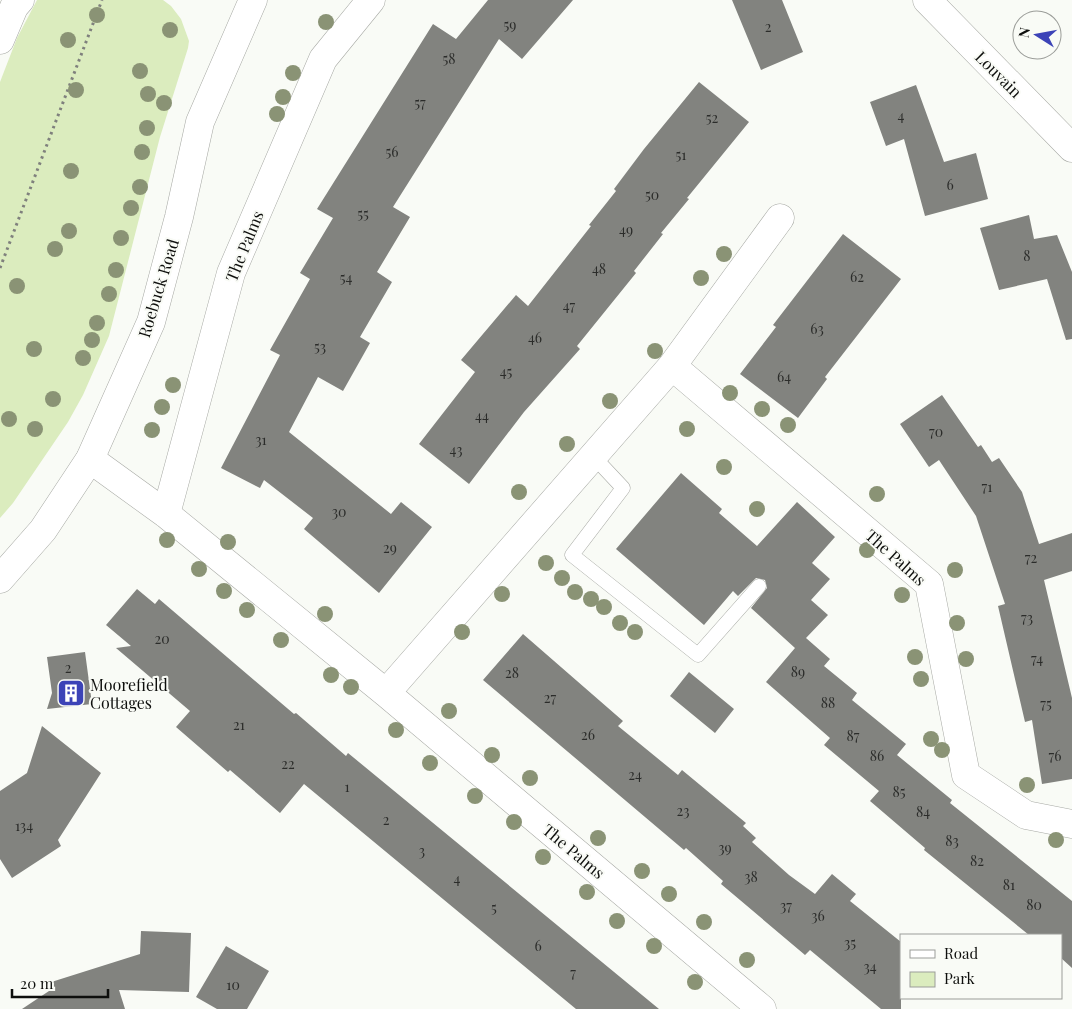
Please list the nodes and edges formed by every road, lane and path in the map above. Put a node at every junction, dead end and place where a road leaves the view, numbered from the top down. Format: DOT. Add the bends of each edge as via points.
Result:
graph roads {
  1 [pos="20,0"];
  2 [pos="102,0"];
  3 [pos="253,0"];
  4 [pos="371,0"];
  5 [pos="927,0"];
  6 [pos="0,40"];
  7 [pos="1072,148"];
  8 [pos="780,218"];
  9 [pos="0,268"];
  10 [pos="672,366"];
  11 [pos="593,456"];
  12 [pos="90,459"];
  13 [pos="166,514"];
  14 [pos="0,579"];
  15 [pos="759,586"];
  16 [pos="386,693"];
  17 [pos="1072,824"];
  18 [pos="762,1009"];
  1 -- 6 [label="street"];
  2 -- 9 [label="path"];
  3 -- 12 [label="street, Roebuck Road" via="200,122 151,322"];
  4 -- 13 [label="street, The Palms" via="323,59 231,273"];
  5 -- 7 [label="street, Louvain"];
  8 -- 10 [label="street"];
  10 -- 11 [label="street"];
  10 -- 17 [label="street, The Palms" via="929,584 966,775 1026,815"];
  11 -- 15 [label="lane" via="623,488 572,555 698,655"];
  11 -- 16 [label="street"];
  12 -- 13 [label="street, The Palms"];
  12 -- 14 [label="street, Roebuck Road" via="44,530"];
  13 -- 16 [label="street, The Palms"];
  16 -- 18 [label="street, The Palms"];
}
